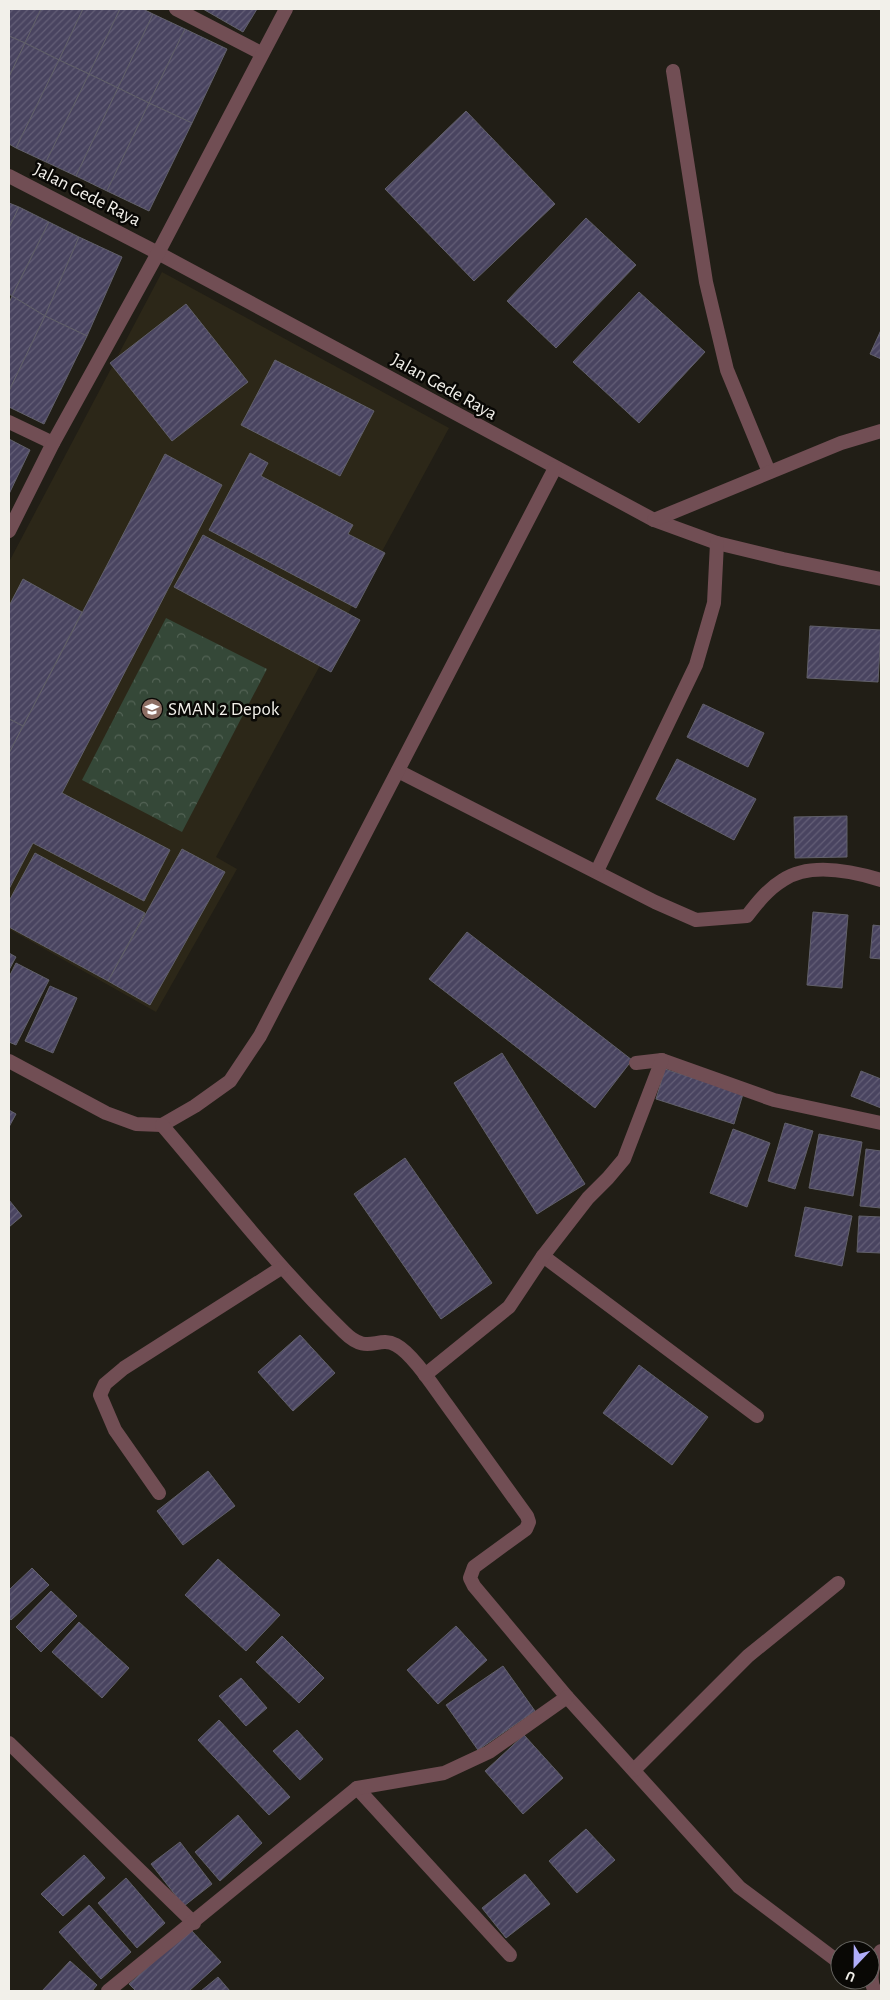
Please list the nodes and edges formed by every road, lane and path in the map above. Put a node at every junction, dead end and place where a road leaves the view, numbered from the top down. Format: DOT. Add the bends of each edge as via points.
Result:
graph roads {
  1 [pos="176,9"];
  2 [pos="286,9"];
  3 [pos="261,54"];
  4 [pos="673,71"];
  5 [pos="9,176"];
  6 [pos="158,253"];
  7 [pos="9,422"];
  8 [pos="881,431"];
  9 [pos="53,442"];
  10 [pos="555,468"];
  11 [pos="769,472"];
  12 [pos="654,520"];
  13 [pos="9,532"];
  14 [pos="718,543"];
  15 [pos="881,579"];
  16 [pos="398,771"];
  17 [pos="597,871"];
  18 [pos="881,880"];
  19 [pos="9,1060"];
  20 [pos="662,1060"];
  21 [pos="636,1063"];
  22 [pos="881,1123"];
  23 [pos="162,1125"];
  24 [pos="543,1256"];
  25 [pos="281,1268"];
  26 [pos="425,1374"];
  27 [pos="756,1416"];
  28 [pos="159,1493"];
  29 [pos="838,1583"];
  30 [pos="567,1697"];
  31 [pos="9,1744"];
  32 [pos="634,1770"];
  33 [pos="357,1788"];
  34 [pos="194,1923"];
  35 [pos="510,1955"];
  36 [pos="830,1955"];
  37 [pos="108,1991"];
  1 -- 3 [label="street"];
  2 -- 3 [label="street"];
  3 -- 6 [label="street"];
  4 -- 11 [label="street" via="706,282 727,370"];
  5 -- 6 [label="street, Jalan Gede Raya"];
  6 -- 9 [label="street"];
  6 -- 10 [label="street, Jalan Gede Raya"];
  7 -- 9 [label="street"];
  8 -- 11 [label="street"];
  9 -- 13 [label="street"];
  10 -- 12 [label="street, Jalan Gede Raya"];
  10 -- 16 [label="street"];
  11 -- 12 [label="street"];
  12 -- 14 [label="street, Jalan Gede Raya"];
  14 -- 15 [label="street, Jalan Gede Raya" via="783,560"];
  14 -- 17 [label="street" via="714,603 696,664"];
  16 -- 17 [label="street"];
  16 -- 23 [label="street" via="260,1036 230,1081"];
  17 -- 18 [label="street" via="696,920 747,916 761,898 782,880 800,872 826,870"];
  19 -- 23 [label="street" via="106,1113 136,1124"];
  20 -- 21 [label="street"];
  20 -- 22 [label="street" via="774,1100"];
  20 -- 24 [label="street" via="624,1159 588,1198"];
  23 -- 25 [label="street"];
  24 -- 26 [label="street" via="508,1307"];
  24 -- 27 [label="street"];
  25 -- 26 [label="street" via="358,1344 395,1344"];
  25 -- 28 [label="street" via="124,1368 101,1389 100,1395 115,1430"];
  26 -- 30 [label="street" via="529,1522 526,1529 474,1567 470,1578"];
  29 -- 32 [label="street" via="748,1656"];
  30 -- 32 [label="street"];
  30 -- 33 [label="street" via="489,1752 444,1772"];
  31 -- 34 [label="street"];
  32 -- 36 [label="street" via="739,1887"];
  33 -- 34 [label="street"];
  33 -- 35 [label="street"];
  34 -- 37 [label="street"];
}
